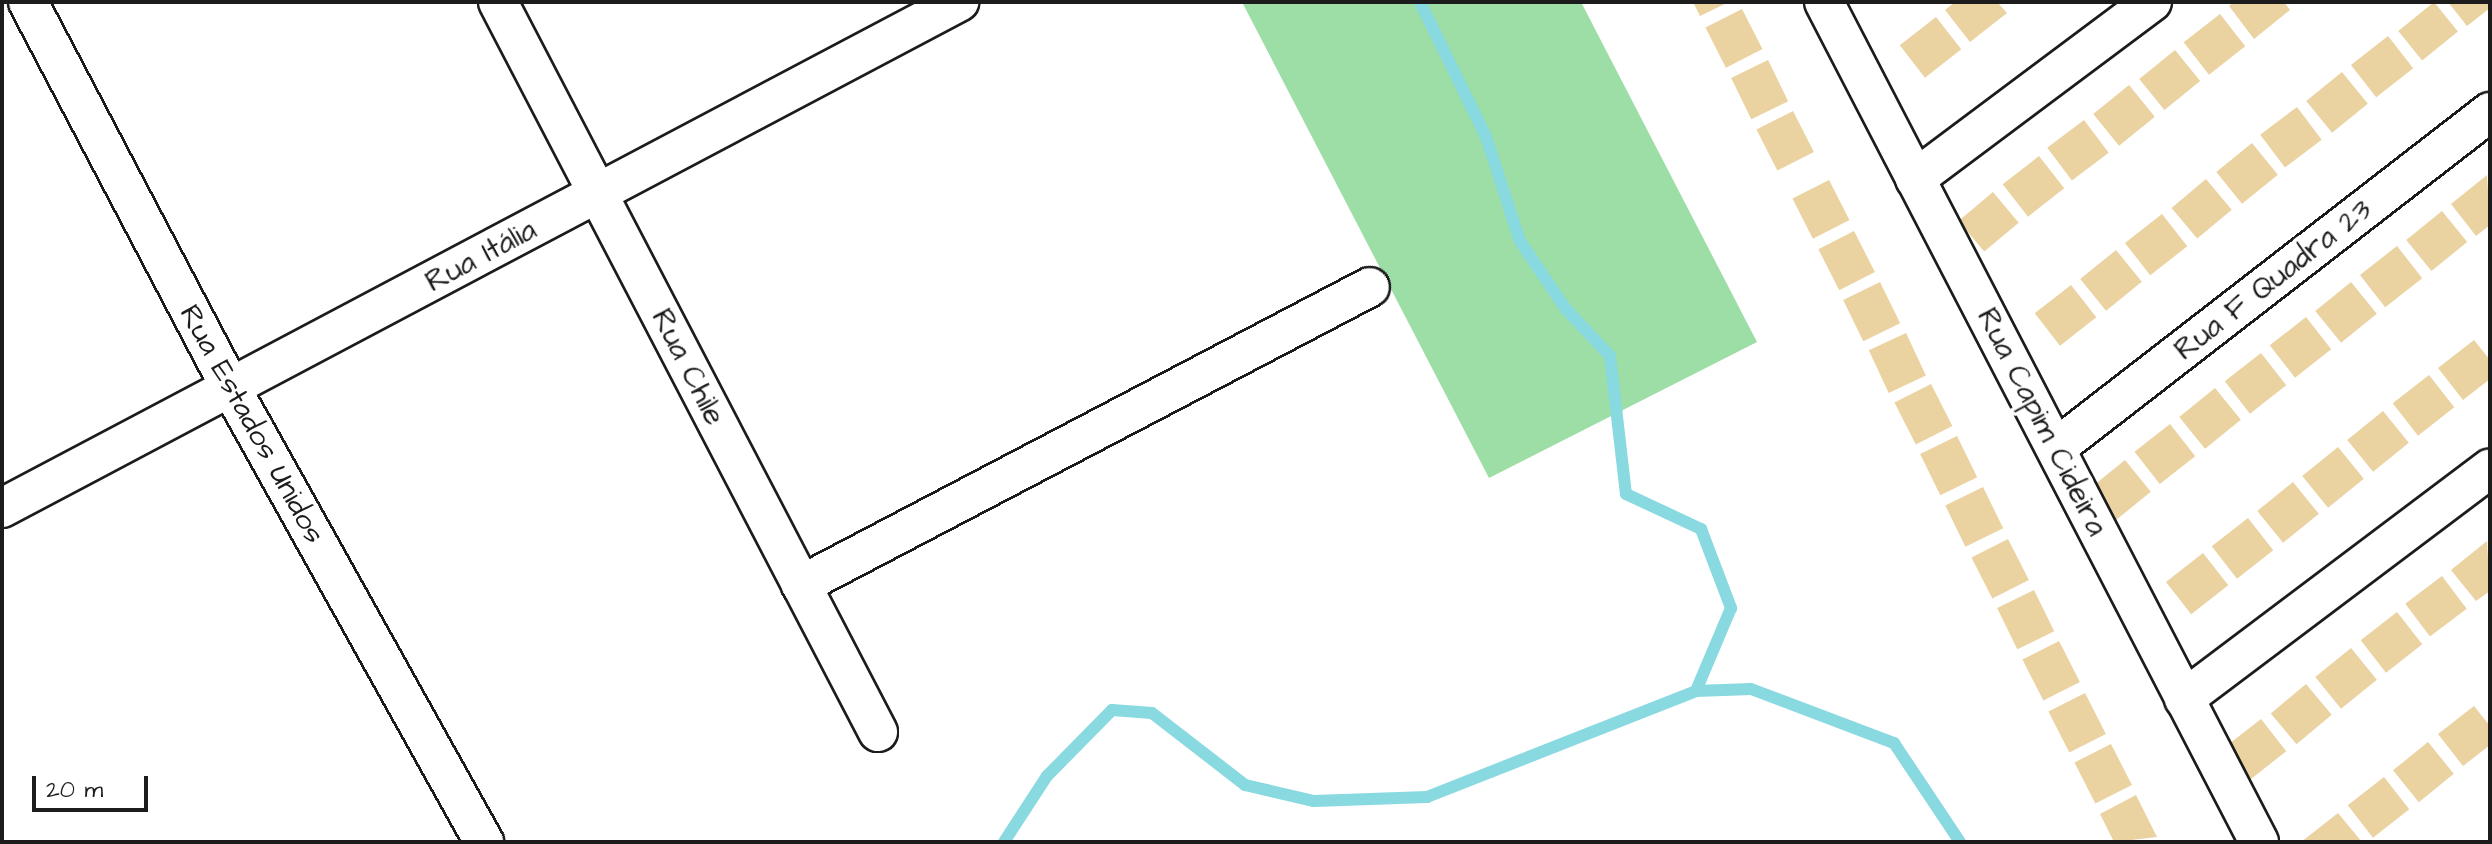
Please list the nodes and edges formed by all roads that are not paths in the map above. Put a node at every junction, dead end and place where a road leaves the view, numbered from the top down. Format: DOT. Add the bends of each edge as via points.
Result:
graph roads {
  1 [pos="28,2"];
  2 [pos="498,2"];
  3 [pos="959,2"];
  4 [pos="1824,2"];
  5 [pos="2152,2"];
  6 [pos="2490,112"];
  7 [pos="1915,179"];
  8 [pos="599,193"];
  9 [pos="1370,287"];
  10 [pos="232,390"];
  11 [pos="2056,448"];
  12 [pos="2490,468"];
  13 [pos="2,508"];
  14 [pos="801,585"];
  15 [pos="2184,699"];
  16 [pos="878,732"];
  17 [pos="484,842"];
  18 [pos="2259,842"];
  1 -- 10 [label="street, Rua Estados Unidos"];
  2 -- 8 [label="street, Rua Chile"];
  3 -- 8 [label="street, Rua Itália"];
  4 -- 7 [label="street, Rua Capim Cideira"];
  5 -- 7 [label="street"];
  6 -- 11 [label="street, Rua F Quadra 23"];
  7 -- 11 [label="street, Rua Capim Cideira"];
  8 -- 10 [label="street, Rua Itália"];
  8 -- 14 [label="street, Rua Chile"];
  9 -- 14 [label="street"];
  10 -- 13 [label="street, Rua Itália"];
  10 -- 17 [label="street, Rua Estados Unidos"];
  11 -- 15 [label="street, Rua Capim Cideira"];
  12 -- 15 [label="street"];
  14 -- 16 [label="street, Rua Chile"];
  15 -- 18 [label="street, Rua Capim Cideira"];
}
